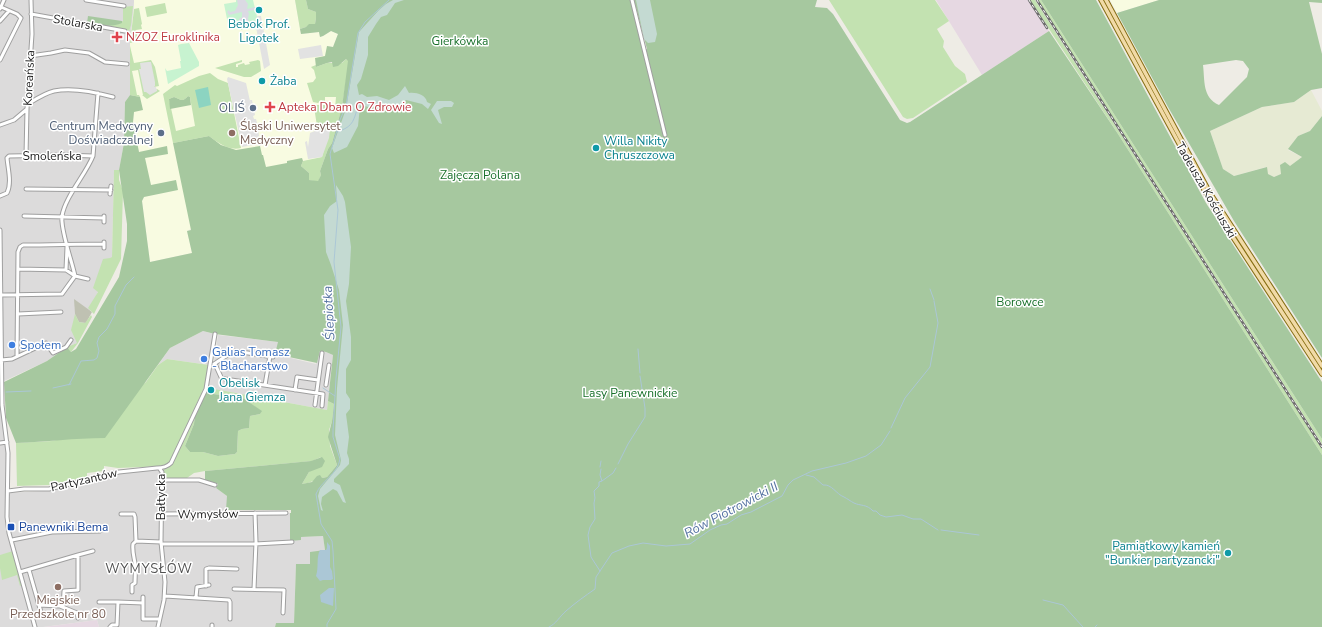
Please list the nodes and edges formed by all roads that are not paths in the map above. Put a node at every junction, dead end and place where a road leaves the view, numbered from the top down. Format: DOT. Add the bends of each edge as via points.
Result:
graph roads {
  1 [pos="4,0"];
  2 [pos="31,0"];
  3 [pos="86,0"];
  4 [pos="632,0"];
  5 [pos="1101,0"];
  6 [pos="1106,0"];
  7 [pos="124,6"];
  8 [pos="0,8"];
  9 [pos="9,11"];
  10 [pos="31,14"];
  11 [pos="0,21"];
  12 [pos="125,31"];
  13 [pos="30,56"];
  14 [pos="0,60"];
  15 [pos="127,64"];
  16 [pos="98,93"];
  17 [pos="113,97"];
  18 [pos="28,104"];
  19 [pos="27,109"];
  20 [pos="0,125"];
  21 [pos="666,135"];
  22 [pos="26,156"];
  23 [pos="93,156"];
  24 [pos="111,186"];
  25 [pos="26,189"];
  26 [pos="74,189"];
  27 [pos="0,196"];
  28 [pos="24,216"];
  29 [pos="62,217"];
  30 [pos="104,222"];
  31 [pos="0,230"];
  32 [pos="67,245"];
  33 [pos="104,245"];
  34 [pos="18,269"];
  35 [pos="66,270"];
  36 [pos="0,274"];
  37 [pos="75,276"];
  38 [pos="88,279"];
  39 [pos="1,295"];
  40 [pos="18,295"];
  41 [pos="61,312"];
  42 [pos="18,314"];
  43 [pos="1,327"];
  44 [pos="215,334"];
  45 [pos="71,340"];
  46 [pos="322,353"];
  47 [pos="17,356"];
  48 [pos="1,357"];
  49 [pos="213,364"];
  50 [pos="329,365"];
  51 [pos="1322,366"];
  52 [pos="320,368"];
  53 [pos="328,369"];
  54 [pos="1322,374"];
  55 [pos="318,380"];
  56 [pos="1,382"];
  57 [pos="326,385"];
  58 [pos="265,386"];
  59 [pos="295,390"];
  60 [pos="316,393"];
  61 [pos="315,405"];
  62 [pos="322,406"];
  63 [pos="7,442"];
  64 [pos="0,443"];
  65 [pos="160,469"];
  66 [pos="162,480"];
  67 [pos="215,485"];
  68 [pos="8,491"];
  69 [pos="255,513"];
  70 [pos="286,513"];
  71 [pos="121,514"];
  72 [pos="161,514"];
  73 [pos="102,528"];
  74 [pos="12,540"];
  75 [pos="136,541"];
  76 [pos="292,542"];
  77 [pos="161,543"];
  78 [pos="255,544"];
  79 [pos="93,551"];
  80 [pos="78,555"];
  81 [pos="237,569"];
  82 [pos="29,570"];
  83 [pos="20,572"];
  84 [pos="194,586"];
  85 [pos="198,586"];
  86 [pos="234,589"];
  87 [pos="254,589"];
  88 [pos="132,592"];
  89 [pos="142,596"];
  90 [pos="165,596"];
  91 [pos="196,597"];
  92 [pos="99,602"];
  93 [pos="118,602"];
  94 [pos="143,603"];
  95 [pos="39,605"];
  96 [pos="63,607"];
  97 [pos="283,613"];
  98 [pos="42,616"];
  99 [pos="78,618"];
  100 [pos="159,619"];
  101 [pos="230,619"];
  102 [pos="35,627"];
  103 [pos="110,627"];
  104 [pos="158,627"];
  1 -- 8 [label="street"];
  2 -- 10 [label="street, Koreańska"];
  3 -- 7 [label="street"];
  4 -- 21 [label="street"];
  5 -- 54 [label="main road, Tadeusza Kościuszki" via="1214,208"];
  6 -- 51 [label="main road, Tadeusza Kościuszki" via="1214,200"];
  8 -- 9 [label="street"];
  9 -- 11 [label="street"];
  9 -- 14 [label="street" via="21,18"];
  10 -- 12 [label="street, Stolarska"];
  10 -- 13 [label="street, Koreańska"];
  13 -- 15 [label="street" via="65,50 89,53 105,62"];
  13 -- 18 [label="street, Koreańska"];
  16 -- 17 [label="street"];
  16 -- 18 [label="street" via="53,91"];
  16 -- 23 [label="street"];
  18 -- 19 [label="street, Koreańska"];
  19 -- 20 [label="street" via="14,120"];
  19 -- 22 [label="street, Koreańska"];
  22 -- 23 [label="street, Smoleńska"];
  22 -- 27 [label="street, Smoleńska" via="7,158 10,185 7,193"];
  23 -- 26 [label="street"];
  24 -- 26 [label="street" via="110,192"];
  25 -- 26 [label="street"];
  26 -- 29 [label="street"];
  28 -- 29 [label="street"];
  29 -- 30 [label="street" via="104,217"];
  29 -- 32 [label="street"];
  31 -- 36 [label="street"];
  32 -- 33 [label="street"];
  32 -- 34 [label="street" via="23,245 18,252"];
  32 -- 35 [label="street"];
  32 -- 37 [label="street"];
  34 -- 35 [label="street"];
  34 -- 40 [label="street"];
  35 -- 37 [label="street"];
  36 -- 39 [label="street"];
  37 -- 38 [label="street"];
  37 -- 40 [label="street" via="62,294"];
  39 -- 40 [label="street"];
  39 -- 43 [label="street"];
  40 -- 42 [label="street"];
  41 -- 42 [label="street"];
  42 -- 47 [label="street"];
  43 -- 48 [label="street"];
  44 -- 49 [label="street, Bałtycka"];
  45 -- 47 [label="street" via="53,353 46,343"];
  46 -- 52 [label="street"];
  47 -- 48 [label="street" via="12,359"];
  48 -- 56 [label="street"];
  49 -- 58 [label="street" via="222,378"];
  49 -- 58 [label="street" via="235,351 271,356"];
  49 -- 65 [label="street, Bałtycka" via="205,391 171,463"];
  50 -- 53 [label="street"];
  52 -- 53 [label="street"];
  52 -- 55 [label="street"];
  53 -- 57 [label="street"];
  55 -- 59 [label="street" via="297,377"];
  55 -- 60 [label="street"];
  56 -- 63 [label="street"];
  58 -- 59 [label="street"];
  59 -- 60 [label="street"];
  60 -- 61 [label="street"];
  60 -- 62 [label="street" via="323,394"];
  63 -- 64 [label="street"];
  63 -- 68 [label="street"];
  65 -- 66 [label="street, Bałtycka"];
  65 -- 68 [label="street, Partyzantów" via="119,472 49,489"];
  66 -- 67 [label="street" via="199,480"];
  66 -- 72 [label="street, Bałtycka"];
  68 -- 74 [label="street" via="7,519"];
  69 -- 70 [label="street, Wymysłów"];
  69 -- 72 [label="street, Wymysłów"];
  69 -- 78 [label="street, Wymysłów"];
  71 -- 75 [label="street" via="134,514"];
  72 -- 77 [label="street, Bałtycka"];
  73 -- 74 [label="street" via="100,531 52,532"];
  74 -- 83 [label="street"];
  75 -- 77 [label="street"];
  75 -- 88 [label="street" via="132,548 135,583 132,585"];
  76 -- 78 [label="street"];
  77 -- 78 [label="street"];
  77 -- 90 [label="street, Bałtycka"];
  78 -- 87 [label="street, Wymysłów"];
  79 -- 80 [label="street"];
  80 -- 82 [label="street"];
  80 -- 96 [label="street" via="78,590 64,591"];
  81 -- 85 [label="street" via="206,569 207,586"];
  82 -- 83 [label="street"];
  82 -- 95 [label="street"];
  83 -- 102 [label="street"];
  84 -- 85 [label="street"];
  85 -- 91 [label="street"];
  86 -- 87 [label="street"];
  87 -- 97 [label="street" via="284,590"];
  89 -- 94 [label="street"];
  90 -- 91 [label="street"];
  90 -- 100 [label="street, Bałtycka"];
  91 -- 101 [label="street" via="229,600"];
  92 -- 93 [label="street"];
  93 -- 94 [label="street"];
  93 -- 103 [label="street" via="117,624"];
  94 -- 100 [label="street" via="142,619"];
  95 -- 96 [label="street"];
  95 -- 98 [label="street"];
  96 -- 99 [label="street" via="77,613"];
  100 -- 104 [label="street, Bałtycka"];
}
